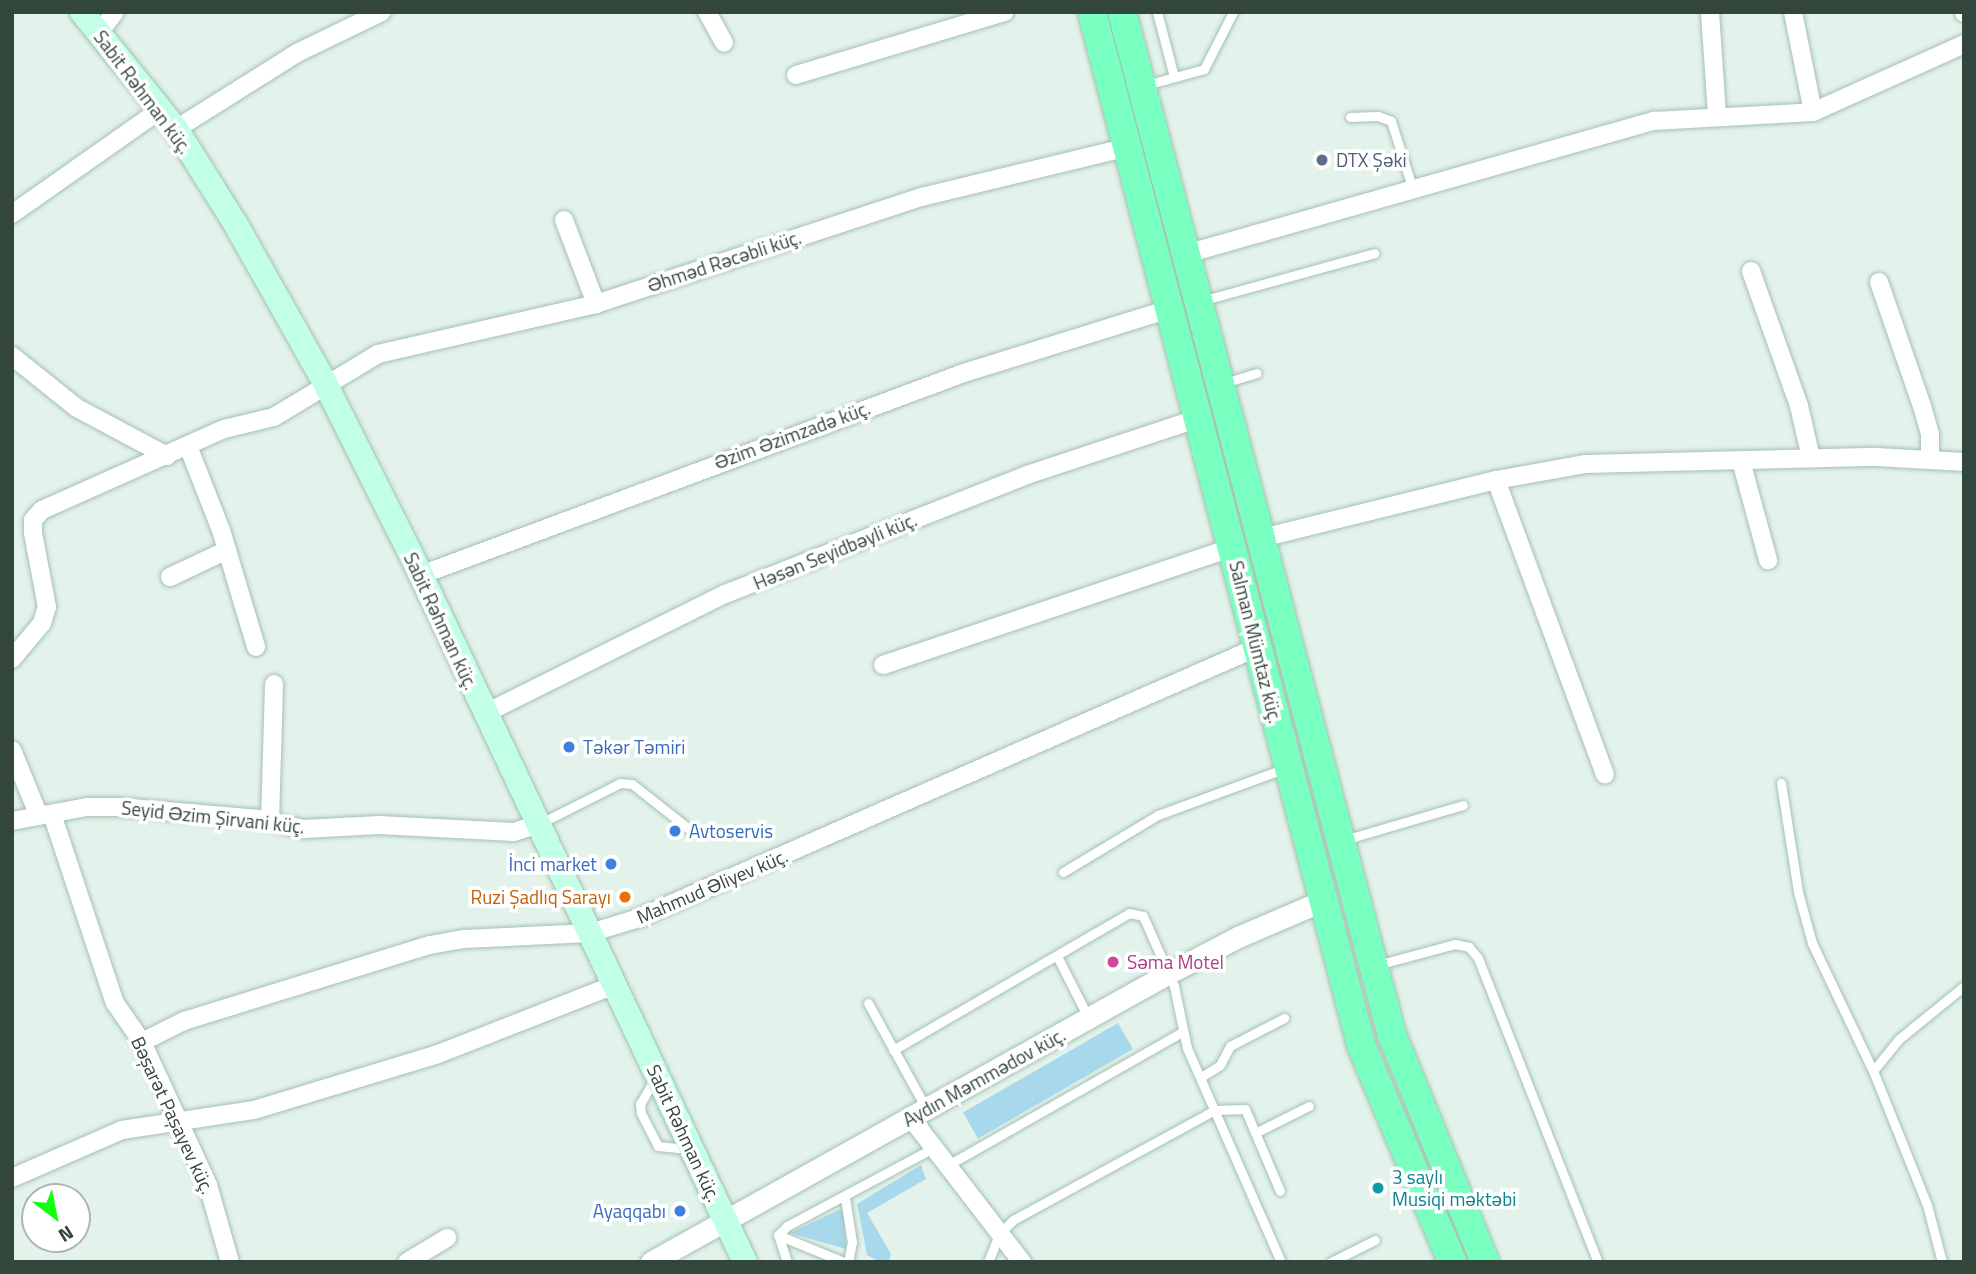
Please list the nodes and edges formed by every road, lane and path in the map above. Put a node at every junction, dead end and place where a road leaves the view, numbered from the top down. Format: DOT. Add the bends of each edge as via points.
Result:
graph roads {
  1 [pos="82,12"];
  2 [pos="115,12"];
  3 [pos="382,12"];
  4 [pos="707,12"];
  5 [pos="1005,12"];
  6 [pos="1092,12"];
  7 [pos="1122,12"];
  8 [pos="1157,12"];
  9 [pos="1233,12"];
  10 [pos="1710,12"];
  11 [pos="1793,12"];
  12 [pos="99,33"];
  13 [pos="724,43"];
  14 [pos="1964,44"];
  15 [pos="796,75"];
  16 [pos="1174,77"];
  17 [pos="1142,86"];
  18 [pos="1813,112"];
  19 [pos="1717,116"];
  20 [pos="1350,117"];
  21 [pos="168,120"];
  22 [pos="1128,147"];
  23 [pos="1412,187"];
  24 [pos="12,214"];
  25 [pos="564,220"];
  26 [pos="1186,254"];
  27 [pos="1375,254"];
  28 [pos="1751,271"];
  29 [pos="1879,282"];
  30 [pos="1199,302"];
  31 [pos="596,304"];
  32 [pos="1168,309"];
  33 [pos="12,356"];
  34 [pos="1256,373"];
  35 [pos="325,383"];
  36 [pos="1220,384"];
  37 [pos="1199,418"];
  38 [pos="188,446"];
  39 [pos="167,456"];
  40 [pos="1811,458"];
  41 [pos="1930,460"];
  42 [pos="1741,461"];
  43 [pos="1964,461"];
  44 [pos="1496,480"];
  45 [pos="1262,538"];
  46 [pos="1233,547"];
  47 [pos="227,550"];
  48 [pos="1768,560"];
  49 [pos="421,575"];
  50 [pos="170,577"];
  51 [pos="256,647"];
  52 [pos="1258,647"];
  53 [pos="12,659"];
  54 [pos="883,665"];
  55 [pos="274,684"];
  56 [pos="484,714"];
  57 [pos="12,750"];
  58 [pos="1316,750"];
  59 [pos="1286,763"];
  60 [pos="1605,774"];
  61 [pos="1781,783"];
  62 [pos="1463,805"];
  63 [pos="46,815"];
  64 [pos="12,821"];
  65 [pos="270,821"];
  66 [pos="539,824"];
  67 [pos="693,832"];
  68 [pos="1339,842"];
  69 [pos="1063,872"];
  70 [pos="1352,892"];
  71 [pos="1322,901"];
  72 [pos="590,933"];
  73 [pos="1056,956"];
  74 [pos="1372,966"];
  75 [pos="1169,973"];
  76 [pos="614,985"];
  77 [pos="1964,986"];
  78 [pos="868,1003"];
  79 [pos="1089,1018"];
  80 [pos="1284,1018"];
  81 [pos="1182,1032"];
  82 [pos="142,1042"];
  83 [pos="893,1050"];
  84 [pos="1873,1071"];
  85 [pos="1201,1077"];
  86 [pos="1309,1106"];
  87 [pos="1215,1110"];
  88 [pos="919,1113"];
  89 [pos="177,1121"];
  90 [pos="1257,1132"];
  91 [pos="931,1149"];
  92 [pos="948,1165"];
  93 [pos="12,1178"];
  94 [pos="1280,1191"];
  95 [pos="845,1198"];
  96 [pos="724,1219"];
  97 [pos="1000,1233"];
  98 [pos="778,1235"];
  99 [pos="447,1238"];
  100 [pos="1375,1240"];
  101 [pos="230,1262"];
  102 [pos="407,1262"];
  103 [pos="651,1262"];
  104 [pos="746,1262"];
  105 [pos="787,1262"];
  106 [pos="846,1262"];
  107 [pos="988,1262"];
  108 [pos="1022,1262"];
  109 [pos="1281,1262"];
  110 [pos="1331,1262"];
  111 [pos="1452,1262"];
  112 [pos="1485,1262"];
  113 [pos="1598,1262"];
  114 [pos="1942,1262"];
  1 -- 12 [label="main road, Sabit Rəhman küç."];
  2 -- 12 [label="street"];
  3 -- 21 [label="street"];
  4 -- 13 [label="street"];
  5 -- 15 [label="street"];
  6 -- 22 [label="highway, Salman Mümtaz küç."];
  7 -- 17 [label="highway"];
  8 -- 16 [label="lane"];
  9 -- 16 [label="lane" via="1210,64"];
  10 -- 19 [label="street"];
  11 -- 18 [label="street"];
  12 -- 21 [label="main road, Sabit Rəhman küç."];
  14 -- 18 [label="street"];
  16 -- 17 [label="lane"];
  17 -- 26 [label="highway"];
  18 -- 19 [label="street"];
  19 -- 23 [label="street" via="1654,121"];
  20 -- 23 [label="lane" via="1378,116 1391,121"];
  21 -- 24 [label="street"];
  21 -- 35 [label="main road, Sabit Rəhman küç." via="235,223"];
  22 -- 31 [label="street, Əhməd Rəcəbli küç." via="922,197"];
  22 -- 32 [label="highway, Salman Mümtaz küç."];
  23 -- 26 [label="street"];
  25 -- 31 [label="street"];
  26 -- 30 [label="highway"];
  27 -- 30 [label="lane"];
  28 -- 40 [label="street" via="1799,406"];
  29 -- 41 [label="street" via="1922,405 1930,434"];
  30 -- 36 [label="highway"];
  31 -- 35 [label="street, Əhməd Rəcəbli küç." via="378,354"];
  32 -- 37 [label="highway, Salman Mümtaz küç."];
  32 -- 49 [label="street, Əzim Əzimzadə küç." via="964,373"];
  33 -- 39 [label="street" via="77,408"];
  34 -- 36 [label="lane"];
  35 -- 38 [label="street, Əhməd Rəcəbli küç." via="274,417 224,429"];
  35 -- 49 [label="main road, Sabit Rəhman küç."];
  36 -- 45 [label="highway"];
  37 -- 46 [label="highway, Salman Mümtaz küç."];
  37 -- 56 [label="street, Həsən Seyidbəyli küç." via="1027,475 725,594"];
  38 -- 39 [label="street, Əhməd Rəcəbli küç."];
  38 -- 47 [label="street"];
  39 -- 53 [label="street, Əhməd Rəcəbli küç." via="42,510 33,520 47,607 42,623"];
  40 -- 41 [label="street"];
  40 -- 42 [label="street"];
  41 -- 43 [label="street"];
  42 -- 44 [label="street" via="1585,464"];
  42 -- 48 [label="street"];
  44 -- 45 [label="street"];
  44 -- 60 [label="street"];
  45 -- 46 [label="highway"];
  45 -- 58 [label="highway"];
  46 -- 52 [label="highway, Salman Mümtaz küç."];
  46 -- 54 [label="street"];
  47 -- 50 [label="street"];
  47 -- 51 [label="street"];
  49 -- 56 [label="main road, Sabit Rəhman küç."];
  52 -- 59 [label="highway, Salman Mümtaz küç."];
  52 -- 72 [label="street, Mahmud Əliyev küç." via="692,895"];
  55 -- 65 [label="street"];
  56 -- 66 [label="main road, Sabit Rəhman küç."];
  57 -- 63 [label="street, Bəşarət Paşayev küç."];
  58 -- 59 [label="highway"];
  58 -- 68 [label="highway"];
  59 -- 69 [label="lane" via="1158,815"];
  59 -- 71 [label="highway, Salman Mümtaz küç."];
  61 -- 84 [label="lane" via="1798,892 1812,943"];
  62 -- 68 [label="lane"];
  63 -- 64 [label="street, Seyid Əzim Şirvani küç."];
  63 -- 65 [label="street, Seyid Əzim Şirvani küç." via="119,807"];
  63 -- 82 [label="street, Bəşarət Paşayev küç." via="115,1003"];
  65 -- 66 [label="street, Seyid Əzim Şirvani küç." via="303,829 379,825 514,832"];
  66 -- 67 [label="lane" via="620,783 632,784"];
  66 -- 72 [label="main road, Sabit Rəhman küç."];
  68 -- 70 [label="highway"];
  70 -- 71 [label="highway"];
  70 -- 74 [label="highway"];
  71 -- 75 [label="street, Aydın Məmmədov küç."];
  71 -- 111 [label="highway, Salman Mümtaz küç." via="1360,1045"];
  72 -- 76 [label="main road, Sabit Rəhman küç."];
  72 -- 82 [label="street, Mahmud Əliyev küç." via="430,945 184,1021"];
  73 -- 75 [label="lane" via="1129,913 1137,913 1148,923"];
  73 -- 79 [label="lane"];
  73 -- 83 [label="lane"];
  74 -- 112 [label="highway" via="1406,1079"];
  74 -- 113 [label="lane" via="1455,944 1469,947 1479,958"];
  75 -- 79 [label="street, Aydın Məmmədov küç."];
  75 -- 81 [label="lane"];
  76 -- 89 [label="street" via="438,1054 254,1110"];
  76 -- 96 [label="main road, Sabit Rəhman küç."];
  77 -- 84 [label="lane" via="1899,1039"];
  78 -- 83 [label="lane"];
  79 -- 88 [label="street, Aydın Məmmədov küç."];
  80 -- 85 [label="lane" via="1230,1046 1220,1065"];
  81 -- 85 [label="lane"];
  81 -- 92 [label="lane"];
  82 -- 89 [label="street, Bəşarət Paşayev küç."];
  83 -- 88 [label="lane"];
  84 -- 114 [label="lane" via="1927,1205"];
  85 -- 87 [label="lane"];
  86 -- 90 [label="lane"];
  87 -- 90 [label="lane" via="1244,1109"];
  87 -- 97 [label="lane" via="1041,1204"];
  87 -- 109 [label="lane"];
  88 -- 91 [label="street"];
  88 -- 96 [label="street, Aydın Məmmədov küç."];
  89 -- 93 [label="street" via="122,1130"];
  89 -- 101 [label="street, Bəşarət Paşayev küç." via="208,1185"];
  90 -- 94 [label="lane"];
  91 -- 92 [label="street"];
  91 -- 95 [label="lane"];
  92 -- 97 [label="street"];
  95 -- 98 [label="lane"];
  95 -- 106 [label="lane" via="851,1229"];
  96 -- 103 [label="street, Aydın Məmmədov küç."];
  96 -- 104 [label="main road, Sabit Rəhman küç."];
  97 -- 107 [label="lane"];
  97 -- 108 [label="street"];
  98 -- 105 [label="lane"];
  98 -- 106 [label="lane"];
  99 -- 102 [label="street"];
  100 -- 110 [label="lane"];
}
